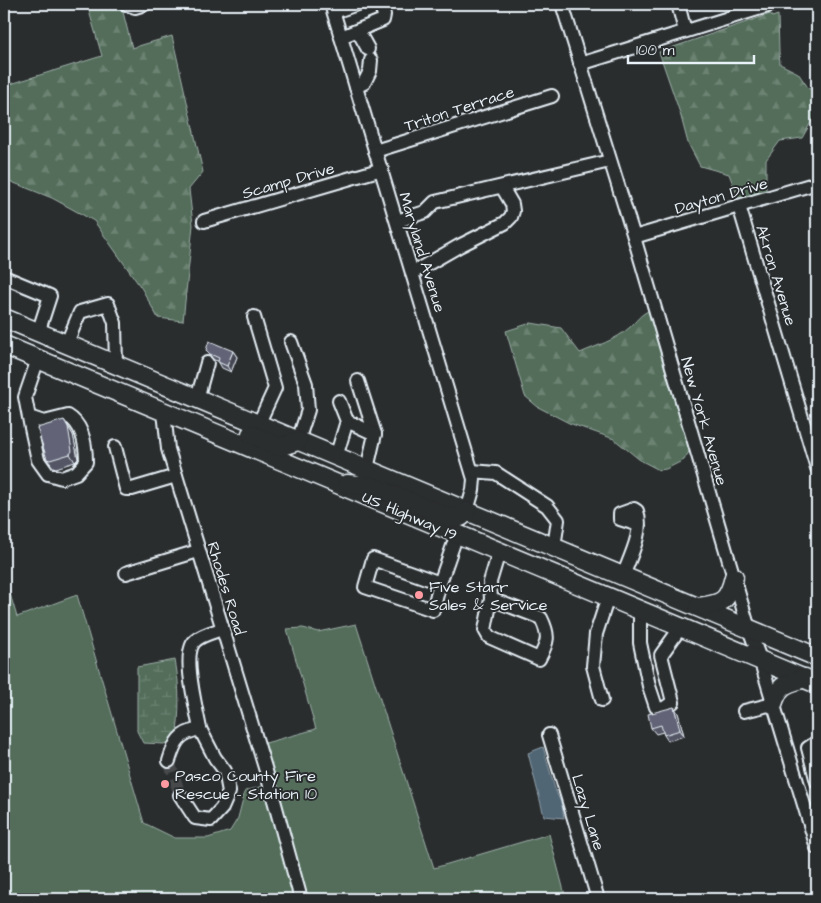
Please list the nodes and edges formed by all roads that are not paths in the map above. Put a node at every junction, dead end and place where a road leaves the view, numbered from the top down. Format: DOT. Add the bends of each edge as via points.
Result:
graph roads {
  1 [pos="126,4"];
  2 [pos="145,4"];
  3 [pos="357,4"];
  4 [pos="380,4"];
  5 [pos="562,4"];
  6 [pos="678,4"];
  7 [pos="774,4"];
  8 [pos="333,8"];
  9 [pos="358,30"];
  10 [pos="685,31"];
  11 [pos="341,37"];
  12 [pos="580,64"];
  13 [pos="356,86"];
  14 [pos="552,96"];
  15 [pos="376,151"];
  16 [pos="610,161"];
  17 [pos="382,169"];
  18 [pos="817,183"];
  19 [pos="502,186"];
  20 [pos="740,206"];
  21 [pos="204,221"];
  22 [pos="397,221"];
  23 [pos="634,237"];
  24 [pos="412,273"];
  25 [pos="4,277"];
  26 [pos="254,317"];
  27 [pos="4,318"];
  28 [pos="38,332"];
  29 [pos="291,342"];
  30 [pos="4,345"];
  31 [pos="66,345"];
  32 [pos="38,359"];
  33 [pos="207,363"];
  34 [pos="116,366"];
  35 [pos="144,377"];
  36 [pos="358,380"];
  37 [pos="197,399"];
  38 [pos="339,401"];
  39 [pos="164,412"];
  40 [pos="29,418"];
  41 [pos="347,421"];
  42 [pos="258,425"];
  43 [pos="375,434"];
  44 [pos="298,441"];
  45 [pos="115,447"];
  46 [pos="336,457"];
  47 [pos="817,468"];
  48 [pos="367,470"];
  49 [pos="472,471"];
  50 [pos="176,476"];
  51 [pos="334,483"];
  52 [pos="467,511"];
  53 [pos="639,525"];
  54 [pos="459,535"];
  55 [pos="554,547"];
  56 [pos="198,551"];
  57 [pos="499,552"];
  58 [pos="580,558"];
  59 [pos="126,573"];
  60 [pos="623,576"];
  61 [pos="734,577"];
  62 [pos="440,582"];
  63 [pos="608,597"];
  64 [pos="491,599"];
  65 [pos="698,607"];
  66 [pos="640,610"];
  67 [pos="681,627"];
  68 [pos="222,629"];
  69 [pos="749,629"];
  70 [pos="817,657"];
  71 [pos="760,660"];
  72 [pos="811,681"];
  73 [pos="602,700"];
  74 [pos="773,704"];
  75 [pos="744,711"];
  76 [pos="200,729"];
  77 [pos="549,735"];
  78 [pos="817,742"];
  79 [pos="169,761"];
  80 [pos="817,779"];
  81 [pos="797,782"];
  82 [pos="180,795"];
  83 [pos="817,848"];
  84 [pos="301,899"];
  85 [pos="598,899"];
  1 -- 2 [label="street" via="136,7"];
  3 -- 8 [label="street"];
  4 -- 9 [label="street" via="383,20"];
  5 -- 12 [label="street, New York Avenue"];
  6 -- 10 [label="street"];
  7 -- 10 [label="street"];
  8 -- 11 [label="street, Maryland Avenue"];
  9 -- 11 [label="street"];
  9 -- 13 [label="street" via="370,54 370,71 364,83"];
  10 -- 12 [label="street"];
  11 -- 13 [label="street, Maryland Avenue"];
  12 -- 16 [label="street, New York Avenue"];
  13 -- 15 [label="street, Maryland Avenue"];
  14 -- 15 [label="street, Triton Terrace"];
  15 -- 17 [label="street, Maryland Avenue"];
  16 -- 19 [label="street"];
  16 -- 23 [label="street, New York Avenue"];
  17 -- 21 [label="street, Scamp Drive"];
  17 -- 22 [label="street, Maryland Avenue"];
  18 -- 20 [label="street, Dayton Drive"];
  19 -- 22 [label="street" via="435,202 424,212"];
  19 -- 24 [label="street" via="513,211 505,223"];
  20 -- 23 [label="street, Dayton Drive"];
  20 -- 47 [label="street, Akron Avenue"];
  22 -- 24 [label="street, Maryland Avenue"];
  23 -- 61 [label="street, New York Avenue"];
  24 -- 49 [label="street, Maryland Avenue"];
  25 -- 28 [label="street" via="50,296"];
  26 -- 42 [label="street" via="275,388"];
  27 -- 28 [label="highway, US Highway 19"];
  28 -- 31 [label="highway, US Highway 19"];
  29 -- 44 [label="street" via="306,384 308,410"];
  30 -- 32 [label="highway, US Highway 19"];
  31 -- 34 [label="highway, US Highway 19"];
  31 -- 34 [label="street" via="80,312 108,304 115,323"];
  32 -- 39 [label="highway, US Highway 19"];
  32 -- 40 [label="street" via="26,397"];
  33 -- 37 [label="street"];
  34 -- 35 [label="highway, US Highway 19"];
  35 -- 37 [label="highway, US Highway 19"];
  35 -- 39 [label="highway"];
  36 -- 43 [label="street"];
  37 -- 42 [label="highway, US Highway 19"];
  38 -- 41 [label="street"];
  39 -- 44 [label="highway" via="176,408 189,409 279,447"];
  39 -- 50 [label="street, Rhodes Road" via="168,449"];
  39 -- 51 [label="highway, US Highway 19"];
  40 -- 40 [label="street" via="38,460 48,474 62,478 76,472 86,462 82,433 75,420 68,416 44,422"];
  41 -- 43 [label="street"];
  41 -- 46 [label="street"];
  42 -- 44 [label="highway, US Highway 19"];
  43 -- 48 [label="street"];
  44 -- 46 [label="highway, US Highway 19"];
  45 -- 50 [label="street" via="126,488 132,490"];
  46 -- 48 [label="highway, US Highway 19"];
  48 -- 52 [label="highway, US Highway 19"];
  49 -- 52 [label="street, Maryland Avenue" via="473,490"];
  49 -- 55 [label="street" via="496,473 547,506 558,520"];
  50 -- 56 [label="street, Rhodes Road"];
  51 -- 52 [label="highway" via="372,486 451,518 464,516"];
  51 -- 54 [label="highway, US Highway 19"];
  52 -- 55 [label="highway, US Highway 19"];
  53 -- 60 [label="street"];
  54 -- 57 [label="highway, US Highway 19"];
  54 -- 58 [label="highway" via="482,530 557,561"];
  54 -- 62 [label="street"];
  55 -- 58 [label="highway, US Highway 19"];
  56 -- 59 [label="street"];
  56 -- 68 [label="street, Rhodes Road"];
  57 -- 63 [label="highway, US Highway 19"];
  57 -- 64 [label="street" via="490,582"];
  58 -- 60 [label="highway, US Highway 19"];
  60 -- 65 [label="highway, US Highway 19"];
  61 -- 65 [label="highway" via="730,593 723,601"];
  61 -- 69 [label="street, New York Avenue"];
  62 -- 62 [label="street" via="373,559 365,587 433,610"];
  63 -- 66 [label="highway, US Highway 19"];
  63 -- 73 [label="street" via="596,634 593,666"];
  64 -- 64 [label="street" via="541,618 548,631 539,659 489,637 485,630"];
  65 -- 69 [label="highway, US Highway 19"];
  66 -- 67 [label="highway, US Highway 19"];
  66 -- 67 [label="street" via="640,643 649,686 656,707 663,709 673,702 661,655"];
  67 -- 71 [label="highway, US Highway 19"];
  68 -- 76 [label="street" via="196,640 190,649 190,672"];
  68 -- 84 [label="street, Rhodes Road"];
  69 -- 70 [label="highway, US Highway 19"];
  69 -- 71 [label="street, New York Avenue"];
  71 -- 72 [label="highway, US Highway 19"];
  71 -- 74 [label="street, New York Avenue"];
  72 -- 74 [label="highway" via="782,687 777,691"];
  74 -- 75 [label="street"];
  74 -- 81 [label="street, New York Avenue"];
  76 -- 79 [label="street" via="186,732 173,745"];
  76 -- 82 [label="street" via="225,771 229,792 222,808 211,820 195,818"];
  77 -- 85 [label="street, Lazy Lane"];
  78 -- 80 [label="street" via="808,748"];
  80 -- 81 [label="street"];
  81 -- 83 [label="street, New York Avenue"];
}
